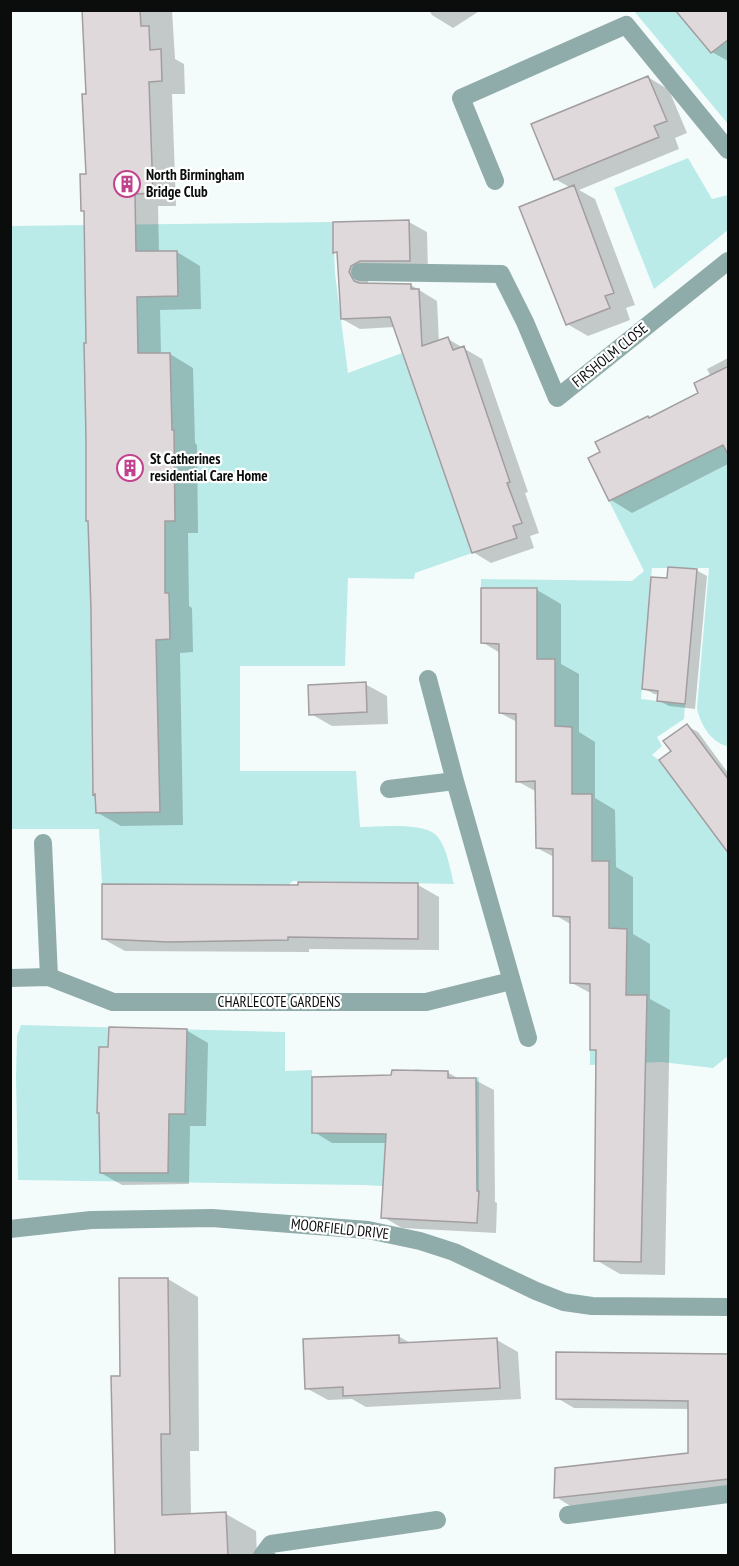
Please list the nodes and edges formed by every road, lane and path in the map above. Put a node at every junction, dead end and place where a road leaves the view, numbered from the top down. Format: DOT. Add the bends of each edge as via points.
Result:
graph roads {
  1 [pos="729,150"];
  2 [pos="495,181"];
  3 [pos="729,261"];
  4 [pos="360,272"];
  5 [pos="428,679"];
  6 [pos="455,781"];
  7 [pos="389,789"];
  8 [pos="43,843"];
  9 [pos="49,977"];
  10 [pos="10,978"];
  11 [pos="511,981"];
  12 [pos="528,1038"];
  13 [pos="10,1229"];
  14 [pos="729,1307"];
  15 [pos="729,1494"];
  16 [pos="568,1515"];
  17 [pos="437,1520"];
  18 [pos="262,1556"];
  1 -- 2 [label="street" via="626,25 461,98"];
  3 -- 4 [label="street, FIRSHOLM CLOSE" via="557,398 501,274"];
  5 -- 6 [label="street"];
  6 -- 7 [label="street"];
  6 -- 11 [label="street"];
  8 -- 9 [label="street"];
  9 -- 10 [label="street, CHARLECOTE GARDENS"];
  9 -- 11 [label="street, CHARLECOTE GARDENS" via="113,1002 426,1002"];
  11 -- 12 [label="street"];
  13 -- 14 [label="street, MOORFIELD DRIVE" via="91,1220 212,1218 368,1230 454,1252 564,1302"];
  15 -- 16 [label="street"];
  17 -- 18 [label="street" via="271,1544"];
}
